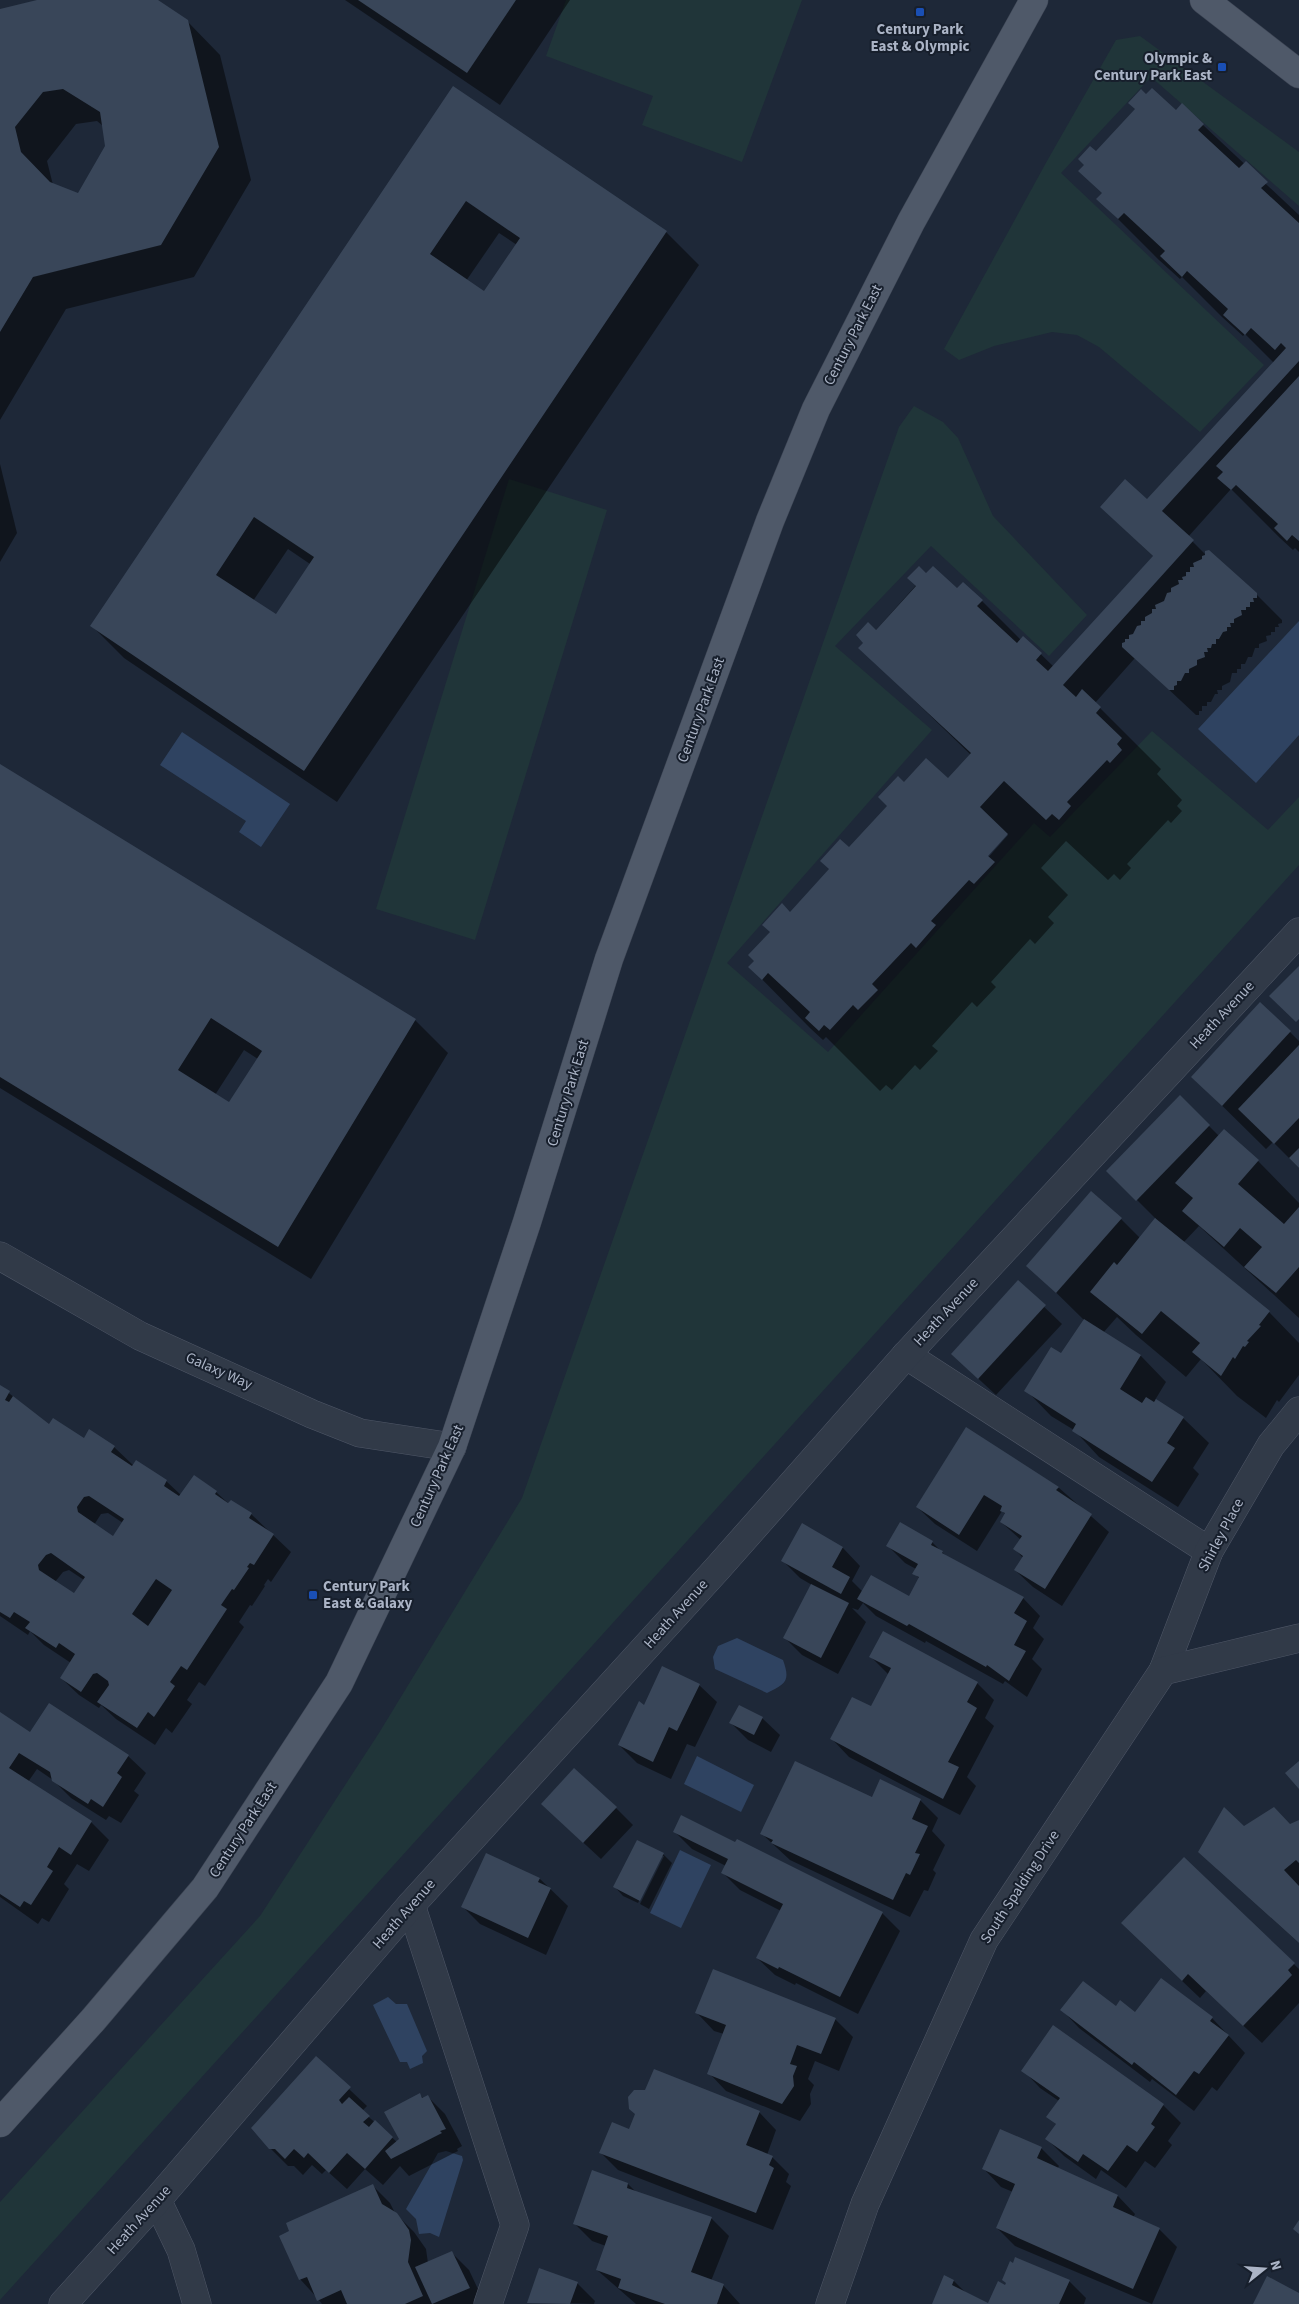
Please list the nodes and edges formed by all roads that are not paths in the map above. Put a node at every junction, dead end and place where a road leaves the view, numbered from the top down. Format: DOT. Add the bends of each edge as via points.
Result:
graph roads {
  1 [pos="1034,0"];
  2 [pos="1204,0"];
  3 [pos="1299,74"];
  4 [pos="1299,932"];
  5 [pos="0,1256"];
  6 [pos="906,1355"];
  7 [pos="1299,1410"];
  8 [pos="452,1447"];
  9 [pos="1209,1551"];
  10 [pos="1299,1638"];
  11 [pos="1163,1671"];
  12 [pos="411,1905"];
  13 [pos="0,2123"];
  14 [pos="157,2200"];
  15 [pos="63,2304"];
  16 [pos="197,2304"];
  17 [pos="488,2304"];
  18 [pos="830,2304"];
  1 -- 8 [label="main road, Century Park East" via="867,305 816,409 770,522 609,959"];
  2 -- 3 [label="main road"];
  4 -- 6 [label="street, Heath Avenue"];
  5 -- 8 [label="street, Galaxy Way" via="140,1336 312,1414 360,1433"];
  6 -- 9 [label="street"];
  6 -- 12 [label="street, Heath Avenue"];
  7 -- 9 [label="street, Shirley Place" via="1271,1446"];
  8 -- 13 [label="main road, Century Park East" via="339,1683 206,1888"];
  9 -- 11 [label="street, Shirley Place"];
  10 -- 11 [label="street"];
  11 -- 18 [label="street, South Spalding Drive" via="984,1940 865,2204"];
  12 -- 14 [label="street, Heath Avenue"];
  12 -- 17 [label="street" via="515,2225"];
  14 -- 15 [label="street, Heath Avenue"];
  14 -- 16 [label="street" via="181,2250"];
}
